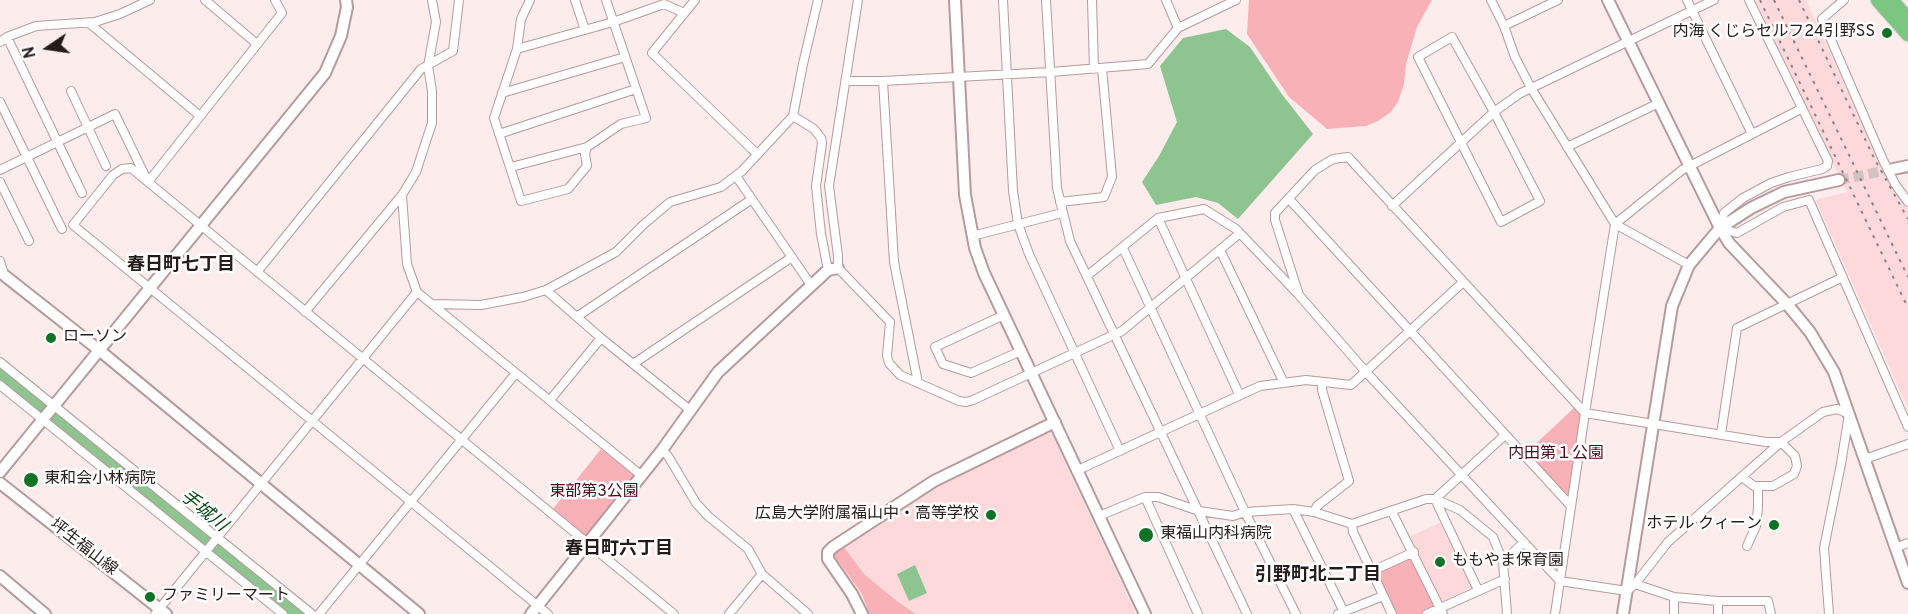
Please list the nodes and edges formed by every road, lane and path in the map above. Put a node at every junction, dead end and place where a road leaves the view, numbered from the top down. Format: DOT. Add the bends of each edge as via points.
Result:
graph roads {
  1 [pos="150,0"];
  2 [pos="205,0"];
  3 [pos="275,0"];
  4 [pos="346,0"];
  5 [pos="432,0"];
  6 [pos="459,0"];
  7 [pos="530,0"];
  8 [pos="575,0"];
  9 [pos="606,0"];
  10 [pos="695,0"];
  11 [pos="818,0"];
  12 [pos="858,0"];
  13 [pos="955,0"];
  14 [pos="1003,0"];
  15 [pos="1046,0"];
  16 [pos="1092,0"];
  17 [pos="1166,0"];
  18 [pos="1236,0"];
  19 [pos="1491,0"];
  20 [pos="1558,0"];
  21 [pos="1608,0"];
  22 [pos="1687,0"];
  23 [pos="1714,0"];
  24 [pos="1749,0"];
  25 [pos="1844,0"];
  26 [pos="1878,0"];
  27 [pos="1891,0"];
  28 [pos="1692,11"];
  29 [pos="684,13"];
  30 [pos="1908,19"];
  31 [pos="613,22"];
  32 [pos="89,23"];
  33 [pos="1504,26"];
  34 [pos="1178,28"];
  35 [pos="585,30"];
  36 [pos="1908,34"];
  37 [pos="3,40"];
  38 [pos="1628,41"];
  39 [pos="258,44"];
  40 [pos="517,49"];
  41 [pos="625,57"];
  42 [pos="428,66"];
  43 [pos="1098,69"];
  44 [pos="1051,72"];
  45 [pos="1007,74"];
  46 [pos="959,76"];
  47 [pos="847,81"];
  48 [pos="883,81"];
  49 [pos="1531,88"];
  50 [pos="636,89"];
  51 [pos="71,91"];
  52 [pos="502,93"];
  53 [pos="0,102"];
  54 [pos="1659,103"];
  55 [pos="1801,109"];
  56 [pos="1494,112"];
  57 [pos="200,116"];
  58 [pos="792,116"];
  59 [pos="88,127"];
  60 [pos="499,134"];
  61 [pos="1752,134"];
  62 [pos="58,142"];
  63 [pos="1461,144"];
  64 [pos="587,147"];
  65 [pos="1567,147"];
  66 [pos="757,154"];
  67 [pos="27,157"];
  68 [pos="106,166"];
  69 [pos="1688,166"];
  70 [pos="1908,166"];
  71 [pos="511,167"];
  72 [pos="1893,169"];
  73 [pos="0,170"];
  74 [pos="736,176"];
  75 [pos="1839,180"];
  76 [pos="0,182"];
  77 [pos="148,182"];
  78 [pos="82,193"];
  79 [pos="402,195"];
  80 [pos="1289,199"];
  81 [pos="752,200"];
  82 [pos="1060,202"];
  83 [pos="1908,202"];
  84 [pos="1392,206"];
  85 [pos="1062,213"];
  86 [pos="1158,218"];
  87 [pos="1018,224"];
  88 [pos="1615,224"];
  89 [pos="200,225"];
  90 [pos="1720,228"];
  91 [pos="62,229"];
  92 [pos="1240,233"];
  93 [pos="972,236"];
  94 [pos="29,241"];
  95 [pos="1123,248"];
  96 [pos="1220,250"];
  97 [pos="792,257"];
  98 [pos="0,261"];
  99 [pos="1689,265"];
  100 [pos="833,269"];
  101 [pos="257,272"];
  102 [pos="2,274"];
  103 [pos="1087,276"];
  104 [pos="1844,277"];
  105 [pos="1186,279"];
  106 [pos="1462,283"];
  107 [pos="811,285"];
  108 [pos="150,287"];
  109 [pos="546,290"];
  110 [pos="417,292"];
  111 [pos="1298,294"];
  112 [pos="431,304"];
  113 [pos="1787,304"];
  114 [pos="1152,308"];
  115 [pos="305,312"];
  116 [pos="1004,315"];
  117 [pos="578,316"];
  118 [pos="1411,332"];
  119 [pos="1116,335"];
  120 [pos="601,338"];
  121 [pos="99,350"];
  122 [pos="1021,351"];
  123 [pos="1076,354"];
  124 [pos="362,359"];
  125 [pos="0,362"];
  126 [pos="633,364"];
  127 [pos="1366,372"];
  128 [pos="516,373"];
  129 [pos="1032,374"];
  130 [pos="918,383"];
  131 [pos="1284,383"];
  132 [pos="1322,383"];
  133 [pos="0,385"];
  134 [pos="1239,394"];
  135 [pos="550,400"];
  136 [pos="690,410"];
  137 [pos="1200,412"];
  138 [pos="48,413"];
  139 [pos="1585,413"];
  140 [pos="1849,414"];
  141 [pos="312,421"];
  142 [pos="1055,422"];
  143 [pos="1653,423"];
  144 [pos="1908,427"];
  145 [pos="1161,431"];
  146 [pos="1721,434"];
  147 [pos="1505,435"];
  148 [pos="462,439"];
  149 [pos="1780,442"];
  150 [pos="1908,444"];
  151 [pos="662,450"];
  152 [pos="1120,451"];
  153 [pos="1865,459"];
  154 [pos="1078,470"];
  155 [pos="0,472"];
  156 [pos="1462,474"];
  157 [pos="642,476"];
  158 [pos="1742,477"];
  159 [pos="0,483"];
  160 [pos="261,484"];
  161 [pos="1758,487"];
  162 [pos="1145,497"];
  163 [pos="1435,499"];
  164 [pos="412,501"];
  165 [pos="1570,505"];
  166 [pos="1293,509"];
  167 [pos="1199,511"];
  168 [pos="1245,512"];
  169 [pos="1392,512"];
  170 [pos="1314,513"];
  171 [pos="1099,516"];
  172 [pos="1352,524"];
  173 [pos="217,539"];
  174 [pos="1524,542"];
  175 [pos="588,543"];
  176 [pos="1908,543"];
  177 [pos="1747,546"];
  178 [pos="1895,548"];
  179 [pos="208,550"];
  180 [pos="1414,552"];
  181 [pos="1503,562"];
  182 [pos="359,564"];
  183 [pos="1372,571"];
  184 [pos="762,574"];
  185 [pos="0,576"];
  186 [pos="1505,579"];
  187 [pos="1560,581"];
  188 [pos="1908,583"];
  189 [pos="1631,587"];
  190 [pos="1478,590"];
  191 [pos="1383,596"];
  192 [pos="1674,597"];
  193 [pos="1718,601"];
  194 [pos="534,610"];
  195 [pos="1442,611"];
  196 [pos="160,612"];
  197 [pos="1342,613"];
  198 [pos="45,614"];
  199 [pos="283,614"];
  200 [pos="312,614"];
  201 [pos="319,614"];
  202 [pos="419,614"];
  203 [pos="548,614"];
  204 [pos="674,614"];
  205 [pos="729,614"];
  206 [pos="808,614"];
  207 [pos="862,614"];
  208 [pos="1145,614"];
  209 [pos="1198,614"];
  210 [pos="1247,614"];
  211 [pos="1296,614"];
  212 [pos="1392,614"];
  213 [pos="1426,614"];
  214 [pos="1507,614"];
  215 [pos="1555,614"];
  216 [pos="1623,614"];
  217 [pos="1674,614"];
  218 [pos="1718,614"];
  219 [pos="1771,614"];
  220 [pos="1829,614"];
  1 -- 32 [label="street"];
  2 -- 39 [label="street"];
  3 -- 39 [label="street" via="282,13"];
  4 -- 89 [label="street" via="341,36 324,73"];
  5 -- 42 [label="street" via="436,22"];
  6 -- 42 [label="street" via="453,51"];
  7 -- 40 [label="street" via="521,19"];
  8 -- 35 [label="street"];
  9 -- 31 [label="street"];
  10 -- 29 [label="street"];
  11 -- 58 [label="street"];
  12 -- 47 [label="street"];
  13 -- 46 [label="street"];
  14 -- 45 [label="street"];
  15 -- 44 [label="street"];
  16 -- 43 [label="street"];
  17 -- 34 [label="street"];
  18 -- 34 [label="street"];
  19 -- 33 [label="street"];
  20 -- 33 [label="street"];
  21 -- 38 [label="street"];
  22 -- 28 [label="street"];
  23 -- 28 [label="street"];
  24 -- 55 [label="street"];
  25 -- 83 [label="street" via="1822,19 1882,160"];
  26 -- 36 [label="highway"];
  27 -- 30 [label="highway"];
  28 -- 38 [label="street"];
  28 -- 61 [label="street"];
  29 -- 31 [label="street" via="664,4"];
  29 -- 66 [label="street" via="652,53"];
  31 -- 35 [label="street"];
  31 -- 41 [label="street"];
  32 -- 37 [label="street" via="36,26"];
  32 -- 57 [label="street"];
  33 -- 49 [label="street"];
  34 -- 43 [label="street" via="1148,64"];
  35 -- 40 [label="street"];
  37 -- 62 [label="street"];
  38 -- 49 [label="street"];
  38 -- 54 [label="street"];
  39 -- 57 [label="street"];
  40 -- 52 [label="street"];
  41 -- 50 [label="street"];
  41 -- 52 [label="street"];
  42 -- 79 [label="street" via="432,123 416,172"];
  42 -- 101 [label="street" via="398,96"];
  43 -- 44 [label="street"];
  43 -- 82 [label="street" via="1112,177 1104,197"];
  44 -- 45 [label="street"];
  44 -- 82 [label="street"];
  45 -- 46 [label="street"];
  45 -- 87 [label="street"];
  46 -- 48 [label="street"];
  46 -- 93 [label="street" via="965,195"];
  47 -- 48 [label="street"];
  47 -- 100 [label="street" via="829,186 838,256"];
  48 -- 130 [label="street" via="894,262"];
  49 -- 56 [label="street"];
  49 -- 65 [label="street"];
  50 -- 60 [label="street"];
  50 -- 64 [label="street" via="646,118 621,124"];
  51 -- 59 [label="street"];
  52 -- 60 [label="street" via="494,117"];
  53 -- 67 [label="street"];
  54 -- 65 [label="street"];
  54 -- 69 [label="street"];
  55 -- 61 [label="street"];
  55 -- 90 [label="street" via="1827,166 1771,183 1743,198 1725,213"];
  56 -- 63 [label="street"];
  56 -- 63 [label="street" via="1452,37 1418,57"];
  56 -- 63 [label="street" via="1540,201 1501,222"];
  57 -- 77 [label="street"];
  58 -- 66 [label="street"];
  58 -- 100 [label="street" via="821,138 816,186 821,234"];
  59 -- 62 [label="street"];
  59 -- 68 [label="street"];
  59 -- 77 [label="street" via="115,114"];
  60 -- 71 [label="street"];
  61 -- 69 [label="street"];
  62 -- 67 [label="street"];
  62 -- 78 [label="street"];
  63 -- 84 [label="street"];
  64 -- 71 [label="street"];
  64 -- 71 [label="street" via="587,166 568,189 521,201"];
  65 -- 88 [label="street"];
  66 -- 74 [label="street"];
  67 -- 73 [label="street"];
  67 -- 91 [label="street"];
  69 -- 88 [label="street"];
  69 -- 90 [label="street"];
  70 -- 72 [label="street"];
  74 -- 81 [label="street"];
  74 -- 109 [label="street" via="721,187 670,202 616,252"];
  75 -- 90 [label="street" via="1784,192"];
  76 -- 94 [label="street"];
  77 -- 89 [label="street"];
  77 -- 108 [label="street" via="131,168 112,175 73,225"];
  79 -- 110 [label="street" via="408,264"];
  79 -- 115 [label="street"];
  80 -- 84 [label="street" via="1315,170 1348,157"];
  80 -- 111 [label="street" via="1275,213 1275,220"];
  80 -- 118 [label="street"];
  81 -- 97 [label="street"];
  81 -- 117 [label="street"];
  82 -- 85 [label="street"];
  84 -- 106 [label="street"];
  85 -- 87 [label="street"];
  85 -- 103 [label="street"];
  86 -- 92 [label="street" via="1204,209"];
  86 -- 95 [label="street"];
  86 -- 105 [label="street"];
  87 -- 93 [label="street"];
  87 -- 123 [label="street"];
  88 -- 99 [label="street"];
  88 -- 139 [label="street"];
  89 -- 101 [label="street"];
  89 -- 108 [label="street"];
  90 -- 99 [label="street"];
  90 -- 104 [label="street" via="1737,232 1783,207 1809,200"];
  90 -- 113 [label="street" via="1729,243"];
  92 -- 96 [label="street"];
  92 -- 111 [label="street"];
  93 -- 116 [label="street"];
  95 -- 103 [label="street"];
  95 -- 114 [label="street"];
  96 -- 105 [label="street"];
  96 -- 131 [label="street"];
  97 -- 107 [label="street"];
  97 -- 126 [label="street"];
  98 -- 102 [label="street"];
  99 -- 143 [label="street" via="1672,306"];
  100 -- 107 [label="street"];
  100 -- 130 [label="street" via="890,322 889,363 900,375"];
  101 -- 115 [label="street"];
  102 -- 121 [label="street"];
  103 -- 119 [label="street"];
  104 -- 113 [label="street"];
  104 -- 144 [label="street"];
  105 -- 114 [label="street"];
  105 -- 134 [label="street"];
  106 -- 118 [label="street"];
  106 -- 139 [label="street"];
  107 -- 136 [label="street" via="718,372"];
  108 -- 121 [label="street"];
  108 -- 141 [label="street"];
  109 -- 112 [label="street" via="481,305"];
  109 -- 117 [label="street"];
  110 -- 112 [label="street"];
  110 -- 124 [label="street"];
  111 -- 127 [label="street"];
  112 -- 128 [label="street"];
  113 -- 140 [label="street" via="1823,352"];
  113 -- 146 [label="street" via="1737,328"];
  114 -- 119 [label="street"];
  114 -- 137 [label="street"];
  115 -- 124 [label="street"];
  116 -- 122 [label="street"];
  116 -- 122 [label="street" via="935,347 943,364 971,373"];
  117 -- 120 [label="street"];
  118 -- 127 [label="street"];
  118 -- 147 [label="street"];
  119 -- 123 [label="street"];
  119 -- 145 [label="street"];
  120 -- 126 [label="street"];
  120 -- 135 [label="street"];
  121 -- 138 [label="street"];
  121 -- 160 [label="street"];
  122 -- 129 [label="street"];
  123 -- 129 [label="street"];
  123 -- 152 [label="street"];
  124 -- 141 [label="street"];
  124 -- 148 [label="street"];
  125 -- 138 [label="street"];
  126 -- 136 [label="street"];
  127 -- 132 [label="street" via="1351,385"];
  127 -- 156 [label="street"];
  128 -- 135 [label="street"];
  128 -- 148 [label="street"];
  129 -- 130 [label="street" via="966,402"];
  129 -- 142 [label="street"];
  131 -- 132 [label="street"];
  131 -- 134 [label="street"];
  132 -- 170 [label="street" via="1349,482 1317,506"];
  133 -- 138 [label="street"];
  134 -- 137 [label="street"];
  135 -- 157 [label="street"];
  136 -- 151 [label="street"];
  137 -- 145 [label="street"];
  137 -- 168 [label="street"];
  138 -- 155 [label="street"];
  138 -- 173 [label="street"];
  138 -- 179 [label="street"];
  139 -- 143 [label="street"];
  139 -- 165 [label="street"];
  140 -- 149 [label="street" via="1837,409 1823,412"];
  140 -- 153 [label="street"];
  140 -- 220 [label="street" via="1824,548"];
  141 -- 160 [label="street"];
  141 -- 164 [label="street"];
  142 -- 154 [label="street"];
  142 -- 207 [label="street" via="934,481 833,547 828,559"];
  143 -- 146 [label="street"];
  143 -- 189 [label="street"];
  145 -- 152 [label="street"];
  145 -- 167 [label="street"];
  146 -- 149 [label="street"];
  147 -- 156 [label="street"];
  147 -- 165 [label="street"];
  148 -- 164 [label="street"];
  148 -- 175 [label="street"];
  149 -- 158 [label="street"];
  149 -- 161 [label="street" via="1795,456 1794,474 1773,486"];
  150 -- 153 [label="street"];
  151 -- 157 [label="street"];
  151 -- 184 [label="street" via="696,503 748,549"];
  152 -- 154 [label="street"];
  153 -- 178 [label="street"];
  154 -- 171 [label="street"];
  156 -- 163 [label="street"];
  156 -- 174 [label="street"];
  157 -- 175 [label="street"];
  158 -- 161 [label="street"];
  158 -- 189 [label="street" via="1668,542"];
  159 -- 196 [label="street, 坪生福山線"];
  160 -- 173 [label="street"];
  160 -- 182 [label="street"];
  161 -- 177 [label="street" via="1755,526"];
  162 -- 167 [label="street" via="1158,497"];
  162 -- 171 [label="street"];
  162 -- 209 [label="street"];
  163 -- 169 [label="street"];
  163 -- 181 [label="street" via="1460,510 1493,537"];
  163 -- 190 [label="street"];
  164 -- 182 [label="street"];
  164 -- 194 [label="street"];
  165 -- 187 [label="street"];
  166 -- 168 [label="street"];
  166 -- 170 [label="street"];
  166 -- 197 [label="street"];
  167 -- 168 [label="street" via="1233,516"];
  167 -- 210 [label="street"];
  168 -- 211 [label="street"];
  169 -- 172 [label="street"];
  169 -- 180 [label="street"];
  170 -- 172 [label="street"];
  171 -- 208 [label="street"];
  172 -- 183 [label="street"];
  173 -- 179 [label="street"];
  173 -- 200 [label="street"];
  174 -- 181 [label="street"];
  174 -- 187 [label="street"];
  175 -- 194 [label="street"];
  175 -- 204 [label="street"];
  176 -- 178 [label="street"];
  178 -- 188 [label="street"];
  179 -- 196 [label="street"];
  179 -- 199 [label="street"];
  180 -- 183 [label="street"];
  180 -- 195 [label="street"];
  181 -- 186 [label="street"];
  182 -- 201 [label="street"];
  182 -- 202 [label="street"];
  183 -- 191 [label="street"];
  184 -- 205 [label="street"];
  184 -- 206 [label="street"];
  185 -- 198 [label="street"];
  186 -- 190 [label="street"];
  186 -- 214 [label="street"];
  187 -- 189 [label="street"];
  187 -- 215 [label="street"];
  189 -- 192 [label="street"];
  189 -- 216 [label="street"];
  190 -- 195 [label="street"];
  191 -- 197 [label="street"];
  191 -- 212 [label="street"];
  192 -- 193 [label="street"];
  192 -- 217 [label="street"];
  193 -- 218 [label="street"];
  193 -- 219 [label="street" via="1768,601"];
  194 -- 203 [label="street"];
  195 -- 213 [label="street"];
}
